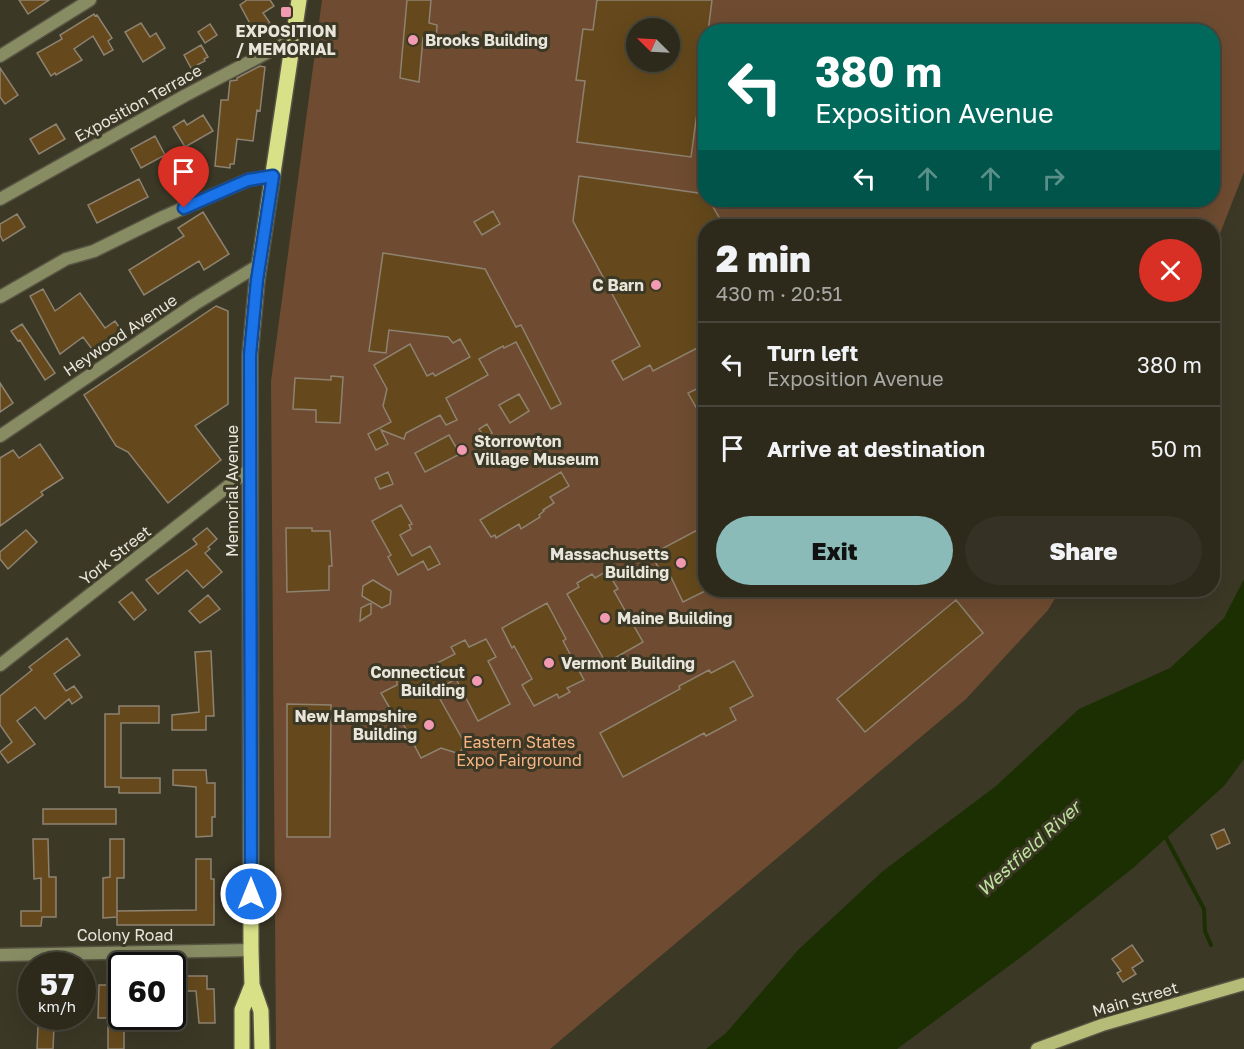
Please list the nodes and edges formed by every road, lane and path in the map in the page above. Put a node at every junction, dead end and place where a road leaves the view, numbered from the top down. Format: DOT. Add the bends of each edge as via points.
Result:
graph roads {
  1 [pos="90,0"];
  2 [pos="299,0"];
  3 [pos="293,39"];
  4 [pos="0,56"];
  5 [pos="273,176"];
  6 [pos="0,199"];
  7 [pos="259,265"];
  8 [pos="0,297"];
  9 [pos="0,436"];
  10 [pos="250,469"];
  11 [pos="0,665"];
  12 [pos="251,950"];
  13 [pos="0,955"];
  14 [pos="1244,984"];
  15 [pos="252,985"];
  16 [pos="242,1049"];
  17 [pos="262,1049"];
  18 [pos="1037,1049"];
  1 -- 4 [label="street"];
  2 -- 3 [label="main road, Memorial Avenue"];
  3 -- 5 [label="main road, Memorial Avenue"];
  3 -- 6 [label="street, Exposition Terrace"];
  5 -- 7 [label="main road, Memorial Avenue"];
  5 -- 8 [label="street" via="248,180 94,251 66,259"];
  7 -- 9 [label="street, Heywood Avenue"];
  7 -- 10 [label="main road, Memorial Avenue" via="251,347"];
  10 -- 11 [label="street, York Street"];
  10 -- 12 [label="main road, Memorial Avenue"];
  12 -- 13 [label="street, Colony Road"];
  12 -- 15 [label="main road, Memorial Avenue"];
  14 -- 18 [label="main road, Main Street" via="1102,1025"];
  15 -- 16 [label="main road, Memorial Avenue" via="242,1010"];
  15 -- 17 [label="main road, Memorial Avenue" via="261,1011"];
}
